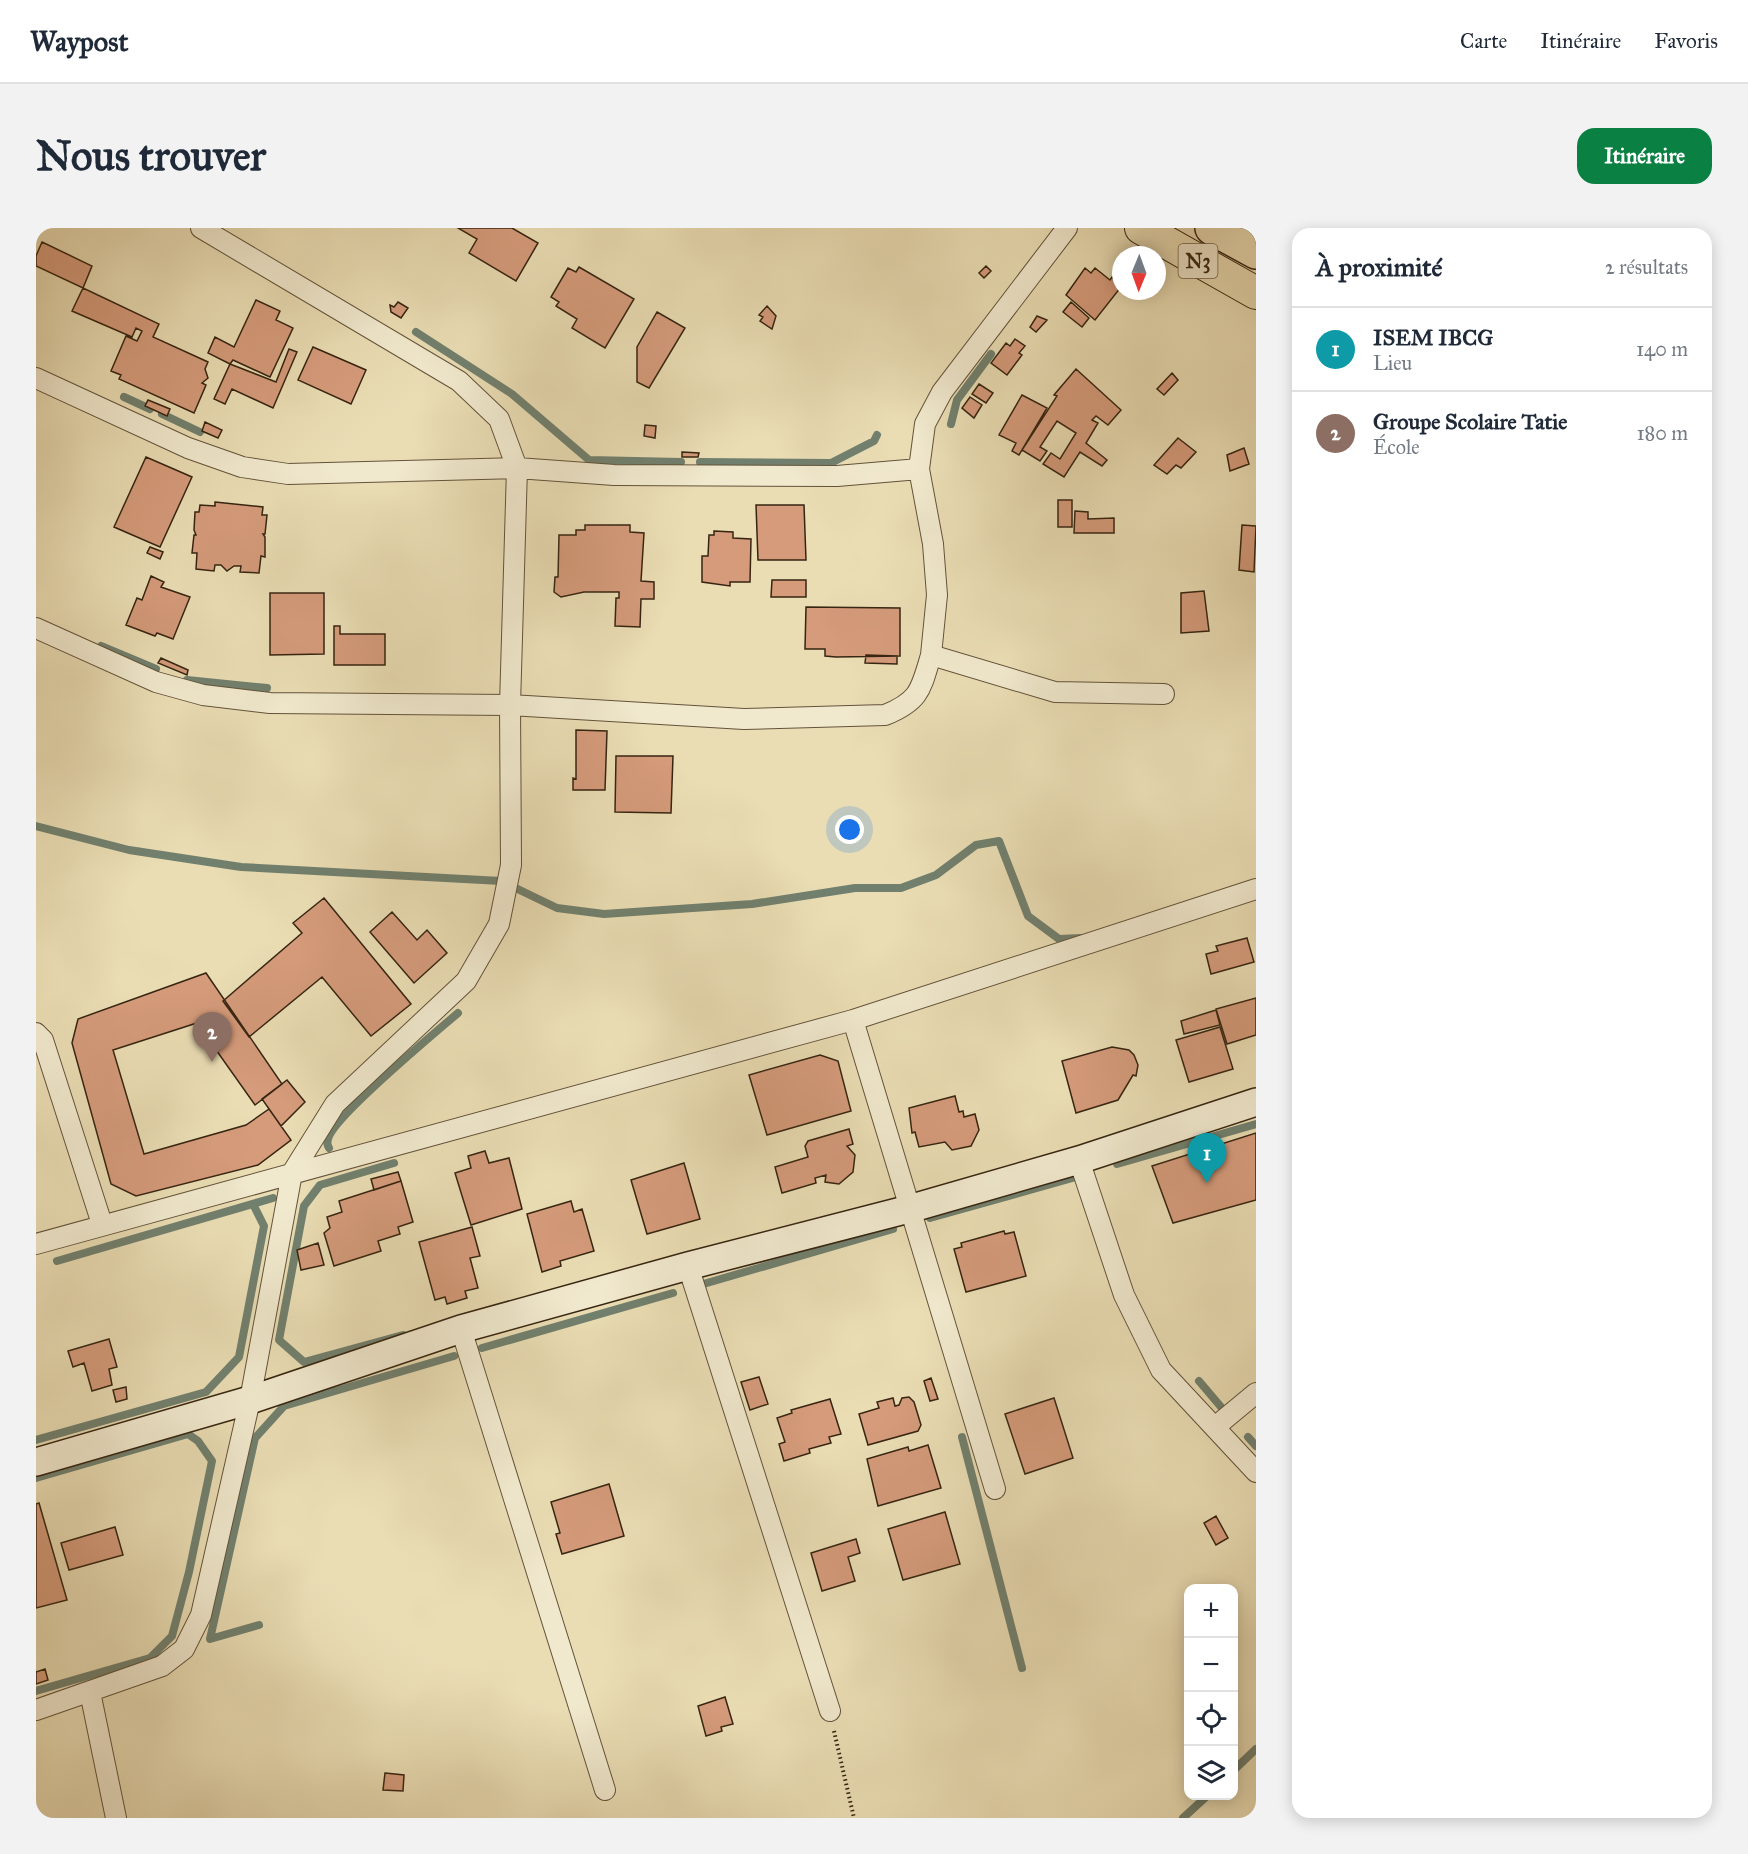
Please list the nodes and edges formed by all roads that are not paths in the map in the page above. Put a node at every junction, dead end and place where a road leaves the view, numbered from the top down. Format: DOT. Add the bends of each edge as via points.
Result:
graph roads {
  1 [pos="201,228"];
  2 [pos="1067,228"];
  3 [pos="1141,228"];
  4 [pos="1212,228"];
  5 [pos="1256,252"];
  6 [pos="1256,293"];
  7 [pos="36,378"];
  8 [pos="517,468"];
  9 [pos="919,469"];
  10 [pos="36,628"];
  11 [pos="931,655"];
  12 [pos="1164,694"];
  13 [pos="510,705"];
  14 [pos="1256,889"];
  15 [pos="853,1020"];
  16 [pos="36,1033"];
  17 [pos="1256,1102"];
  18 [pos="1079,1160"];
  19 [pos="292,1173"];
  20 [pos="909,1209"];
  21 [pos="102,1224"];
  22 [pos="36,1244"];
  23 [pos="688,1266"];
  24 [pos="461,1329"];
  25 [pos="1256,1393"];
  26 [pos="250,1400"];
  27 [pos="1215,1427"];
  28 [pos="36,1462"];
  29 [pos="1256,1472"];
  30 [pos="995,1489"];
  31 [pos="90,1692"];
  32 [pos="36,1710"];
  33 [pos="830,1711"];
  34 [pos="605,1790"];
  35 [pos="116,1818"];
  1 -- 8 [label="street" via="459,381 499,419"];
  2 -- 9 [label="street" via="942,392 925,424"];
  3 -- 6 [label="main road, N3"];
  4 -- 5 [label="highway, N3"];
  7 -- 8 [label="street" via="188,448 242,467 288,474"];
  8 -- 9 [label="street" via="614,475 837,476"];
  8 -- 13 [label="street"];
  9 -- 11 [label="street" via="933,544 937,595"];
  10 -- 13 [label="street" via="156,682 203,695 270,703"];
  11 -- 12 [label="street" via="1055,692"];
  11 -- 13 [label="street" via="922,687 906,706 885,714 744,719"];
  13 -- 19 [label="street" via="511,865 499,924 466,981 335,1104"];
  14 -- 15 [label="street"];
  15 -- 19 [label="street"];
  15 -- 20 [label="street"];
  16 -- 21 [label="street" via="44,1040"];
  17 -- 18 [label="main road"];
  18 -- 20 [label="main road"];
  18 -- 27 [label="street" via="1124,1295 1161,1370"];
  19 -- 21 [label="street"];
  19 -- 26 [label="street"];
  20 -- 23 [label="main road"];
  20 -- 30 [label="street"];
  21 -- 22 [label="street"];
  23 -- 24 [label="main road"];
  23 -- 33 [label="street"];
  24 -- 26 [label="main road"];
  24 -- 34 [label="street"];
  25 -- 27 [label="street"];
  26 -- 28 [label="main road"];
  26 -- 31 [label="street" via="201,1615 184,1649 162,1666"];
  27 -- 29 [label="street"];
  31 -- 32 [label="street"];
  31 -- 35 [label="street"];
}
